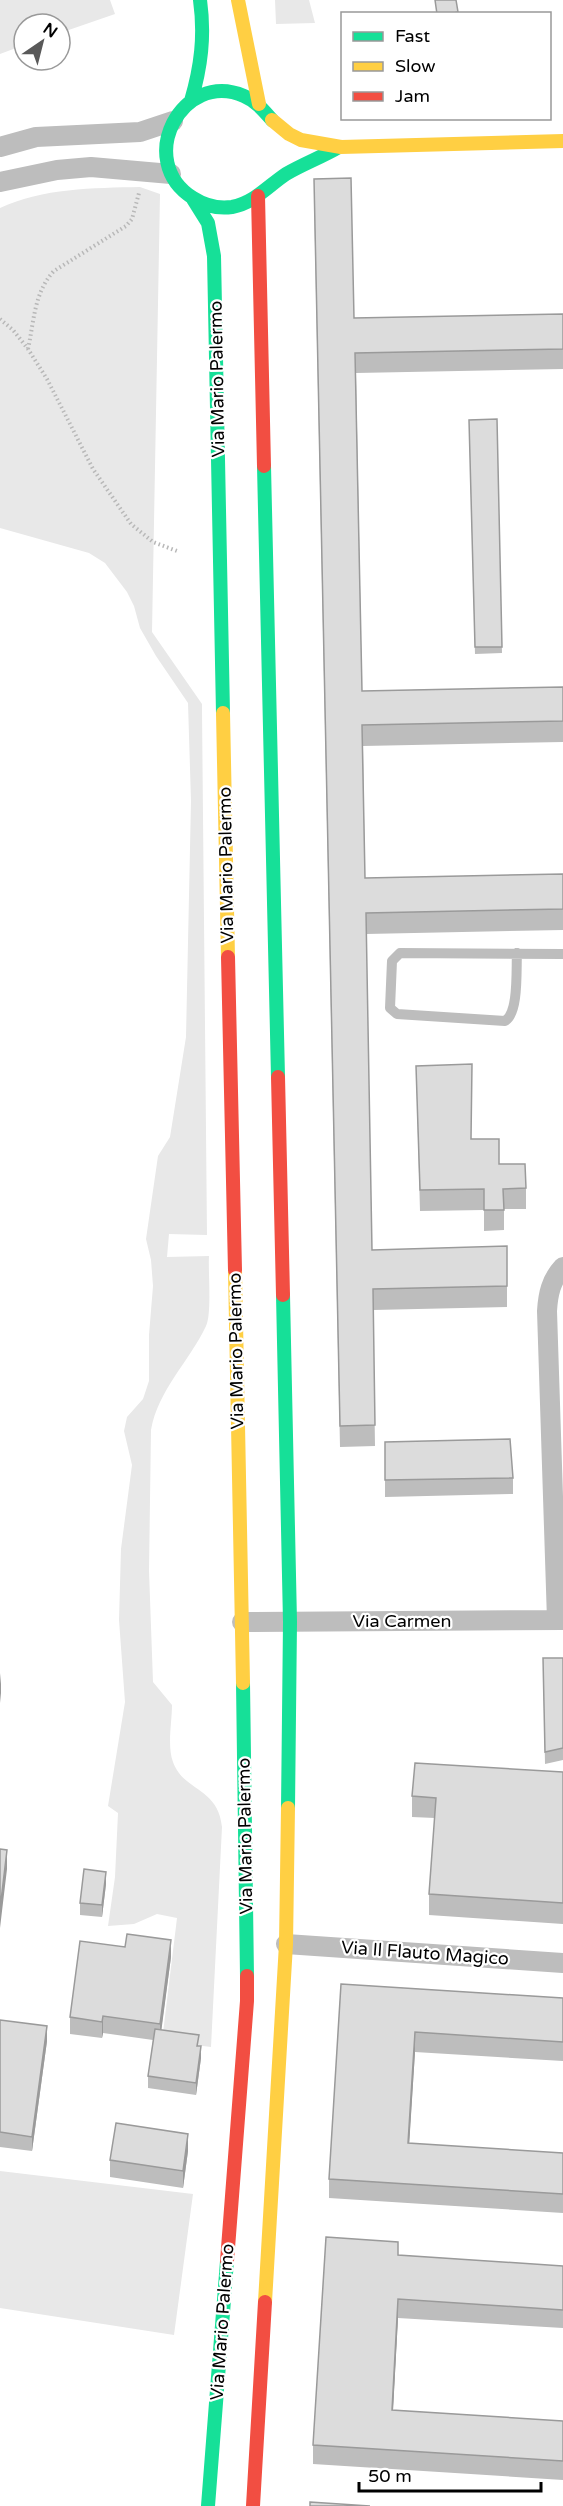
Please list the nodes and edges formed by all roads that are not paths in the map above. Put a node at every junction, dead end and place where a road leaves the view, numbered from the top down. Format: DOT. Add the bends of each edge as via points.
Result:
graph roads {
  1 [pos="189,0"];
  2 [pos="200,0"];
  3 [pos="238,0"];
  4 [pos="203,20"];
  5 [pos="191,101"];
  6 [pos="259,104"];
  7 [pos="272,118"];
  8 [pos="173,122"];
  9 [pos="563,141"];
  10 [pos="281,145"];
  11 [pos="0,147"];
  12 [pos="339,147"];
  13 [pos="280,161"];
  14 [pos="171,174"];
  15 [pos="3,183"];
  16 [pos="270,184"];
  17 [pos="258,196"];
  18 [pos="193,199"];
  19 [pos="517,953"];
  20 [pos="563,954"];
  21 [pos="563,1267"];
  22 [pos="560,1620"];
  23 [pos="242,1622"];
  24 [pos="290,1622"];
  25 [pos="286,1944"];
  26 [pos="563,1963"];
  27 [pos="208,2506"];
  28 [pos="254,2506"];
  1 -- 4 [label="street"];
  2 -- 4 [label="street"];
  3 -- 6 [label="street"];
  4 -- 5 [label="street" via="204,50"];
  5 -- 6 [label="street" via="223,92 240,94"];
  5 -- 8 [label="street"];
  6 -- 7 [label="street"];
  7 -- 10 [label="street"];
  7 -- 12 [label="street" via="280,129 301,140"];
  8 -- 11 [label="street" via="140,132 36,137"];
  8 -- 14 [label="street" via="166,148"];
  9 -- 12 [label="street"];
  12 -- 16 [label="street"];
  13 -- 16 [label="street"];
  14 -- 15 [label="street" via="91,167 57,170"];
  14 -- 18 [label="street, Via Mario Palermo"];
  16 -- 17 [label="street"];
  17 -- 18 [label="street" via="226,207"];
  17 -- 24 [label="street"];
  18 -- 23 [label="street, Via Mario Palermo" via="208,223 214,256"];
  19 -- 19 [label="lane" via="397,954 392,961 390,1008 397,1014 505,1021 514,1010"];
  19 -- 20 [label="lane"];
  21 -- 22 [label="street" via="553,1280 547,1311"];
  22 -- 24 [label="street, Via Carmen"];
  23 -- 24 [label="street, Via Carmen"];
  23 -- 27 [label="street, Via Mario Palermo" via="247,2001"];
  24 -- 25 [label="street"];
  25 -- 26 [label="street, Via Il Flauto Magico"];
  25 -- 28 [label="street"];
}
